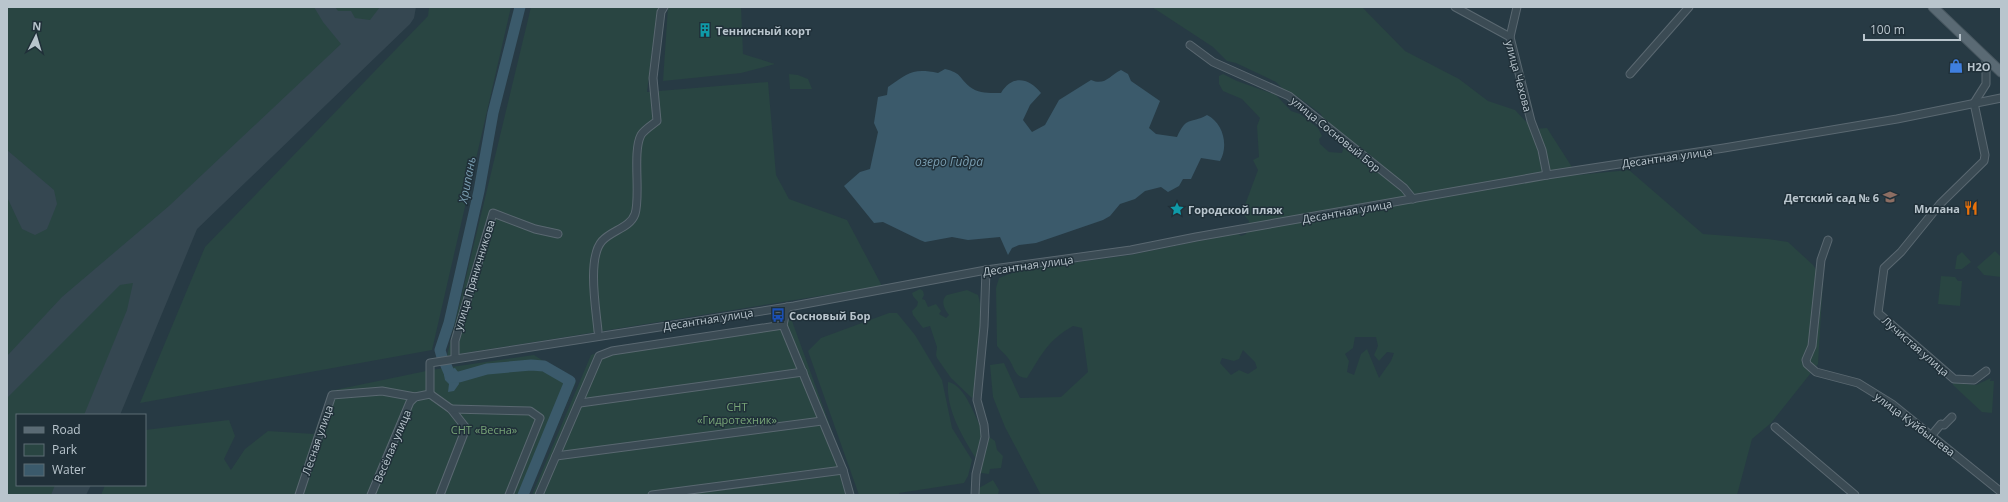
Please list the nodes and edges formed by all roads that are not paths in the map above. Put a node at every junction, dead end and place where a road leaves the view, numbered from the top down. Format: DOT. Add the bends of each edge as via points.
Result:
graph roads {
  1 [pos="664,7"];
  2 [pos="1455,7"];
  3 [pos="1517,7"];
  4 [pos="1689,7"];
  5 [pos="1933,7"];
  6 [pos="1510,36"];
  7 [pos="1190,45"];
  8 [pos="1986,59"];
  9 [pos="2001,72"];
  10 [pos="1630,74"];
  11 [pos="2001,98"];
  12 [pos="1974,103"];
  13 [pos="1548,175"];
  14 [pos="1413,199"];
  15 [pos="558,234"];
  16 [pos="1828,240"];
  17 [pos="986,270"];
  18 [pos="787,307"];
  19 [pos="783,325"];
  20 [pos="598,334"];
  21 [pos="455,358"];
  22 [pos="1986,371"];
  23 [pos="803,372"];
  24 [pos="430,394"];
  25 [pos="415,397"];
  26 [pos="580,403"];
  27 [pos="451,409"];
  28 [pos="1952,418"];
  29 [pos="822,420"];
  30 [pos="1775,428"];
  31 [pos="1931,436"];
  32 [pos="556,456"];
  33 [pos="843,470"];
  34 [pos="2001,492"];
  35 [pos="299,495"];
  36 [pos="372,495"];
  37 [pos="440,495"];
  38 [pos="509,495"];
  39 [pos="539,495"];
  40 [pos="652,495"];
  41 [pos="850,495"];
  42 [pos="976,495"];
  43 [pos="1855,495"];
  1 -- 20 [label="street" via="661,12 653,78 657,121 641,135 638,147 635,214 630,224 616,230 602,241 597,250 594,269"];
  2 -- 6 [label="street, улица Чехова"];
  3 -- 6 [label="street"];
  4 -- 10 [label="street"];
  5 -- 8 [label="main road"];
  6 -- 13 [label="street, улица Чехова" via="1531,121"];
  7 -- 14 [label="street, улица Сосновый Бор" via="1213,62 1289,96 1404,188"];
  8 -- 9 [label="main road"];
  8 -- 12 [label="street" via="1986,84"];
  11 -- 12 [label="street, Десантная улица"];
  12 -- 13 [label="street, Десантная улица" via="1897,119"];
  12 -- 22 [label="street, Лучистая улица" via="1984,161 1945,199 1901,252 1887,263 1882,272 1878,313 1954,379 1974,380"];
  13 -- 14 [label="street, Десантная улица"];
  14 -- 17 [label="street, Десантная улица" via="1131,250"];
  15 -- 21 [label="street, улица Пряничникова" via="492,213 455,341"];
  16 -- 31 [label="street, улица Куйбышева" via="1821,260 1812,346 1806,360 1807,364 1816,372 1858,383 1892,404"];
  17 -- 18 [label="street, Десантная улица"];
  17 -- 42 [label="street" via="977,400 985,437 975,481"];
  18 -- 19 [label="street"];
  18 -- 20 [label="street, Десантная улица"];
  19 -- 23 [label="street"];
  19 -- 26 [label="street" via="612,351 600,356"];
  20 -- 21 [label="street, Десантная улица"];
  21 -- 24 [label="street, Десантная улица" via="430,363"];
  23 -- 26 [label="street"];
  23 -- 29 [label="street"];
  24 -- 25 [label="street, Весёлая улица"];
  24 -- 27 [label="street"];
  25 -- 35 [label="street, Лесная улица" via="382,391 332,395"];
  25 -- 36 [label="street, Весёлая улица" via="410,402"];
  26 -- 32 [label="street"];
  27 -- 37 [label="street" via="466,428"];
  27 -- 38 [label="street" via="530,411 540,418"];
  28 -- 31 [label="street" via="1944,425 1941,424"];
  29 -- 32 [label="street"];
  29 -- 33 [label="street"];
  30 -- 43 [label="street"];
  31 -- 34 [label="street, улица Куйбышева"];
  32 -- 39 [label="street"];
  33 -- 40 [label="street"];
  33 -- 41 [label="street"];
}
